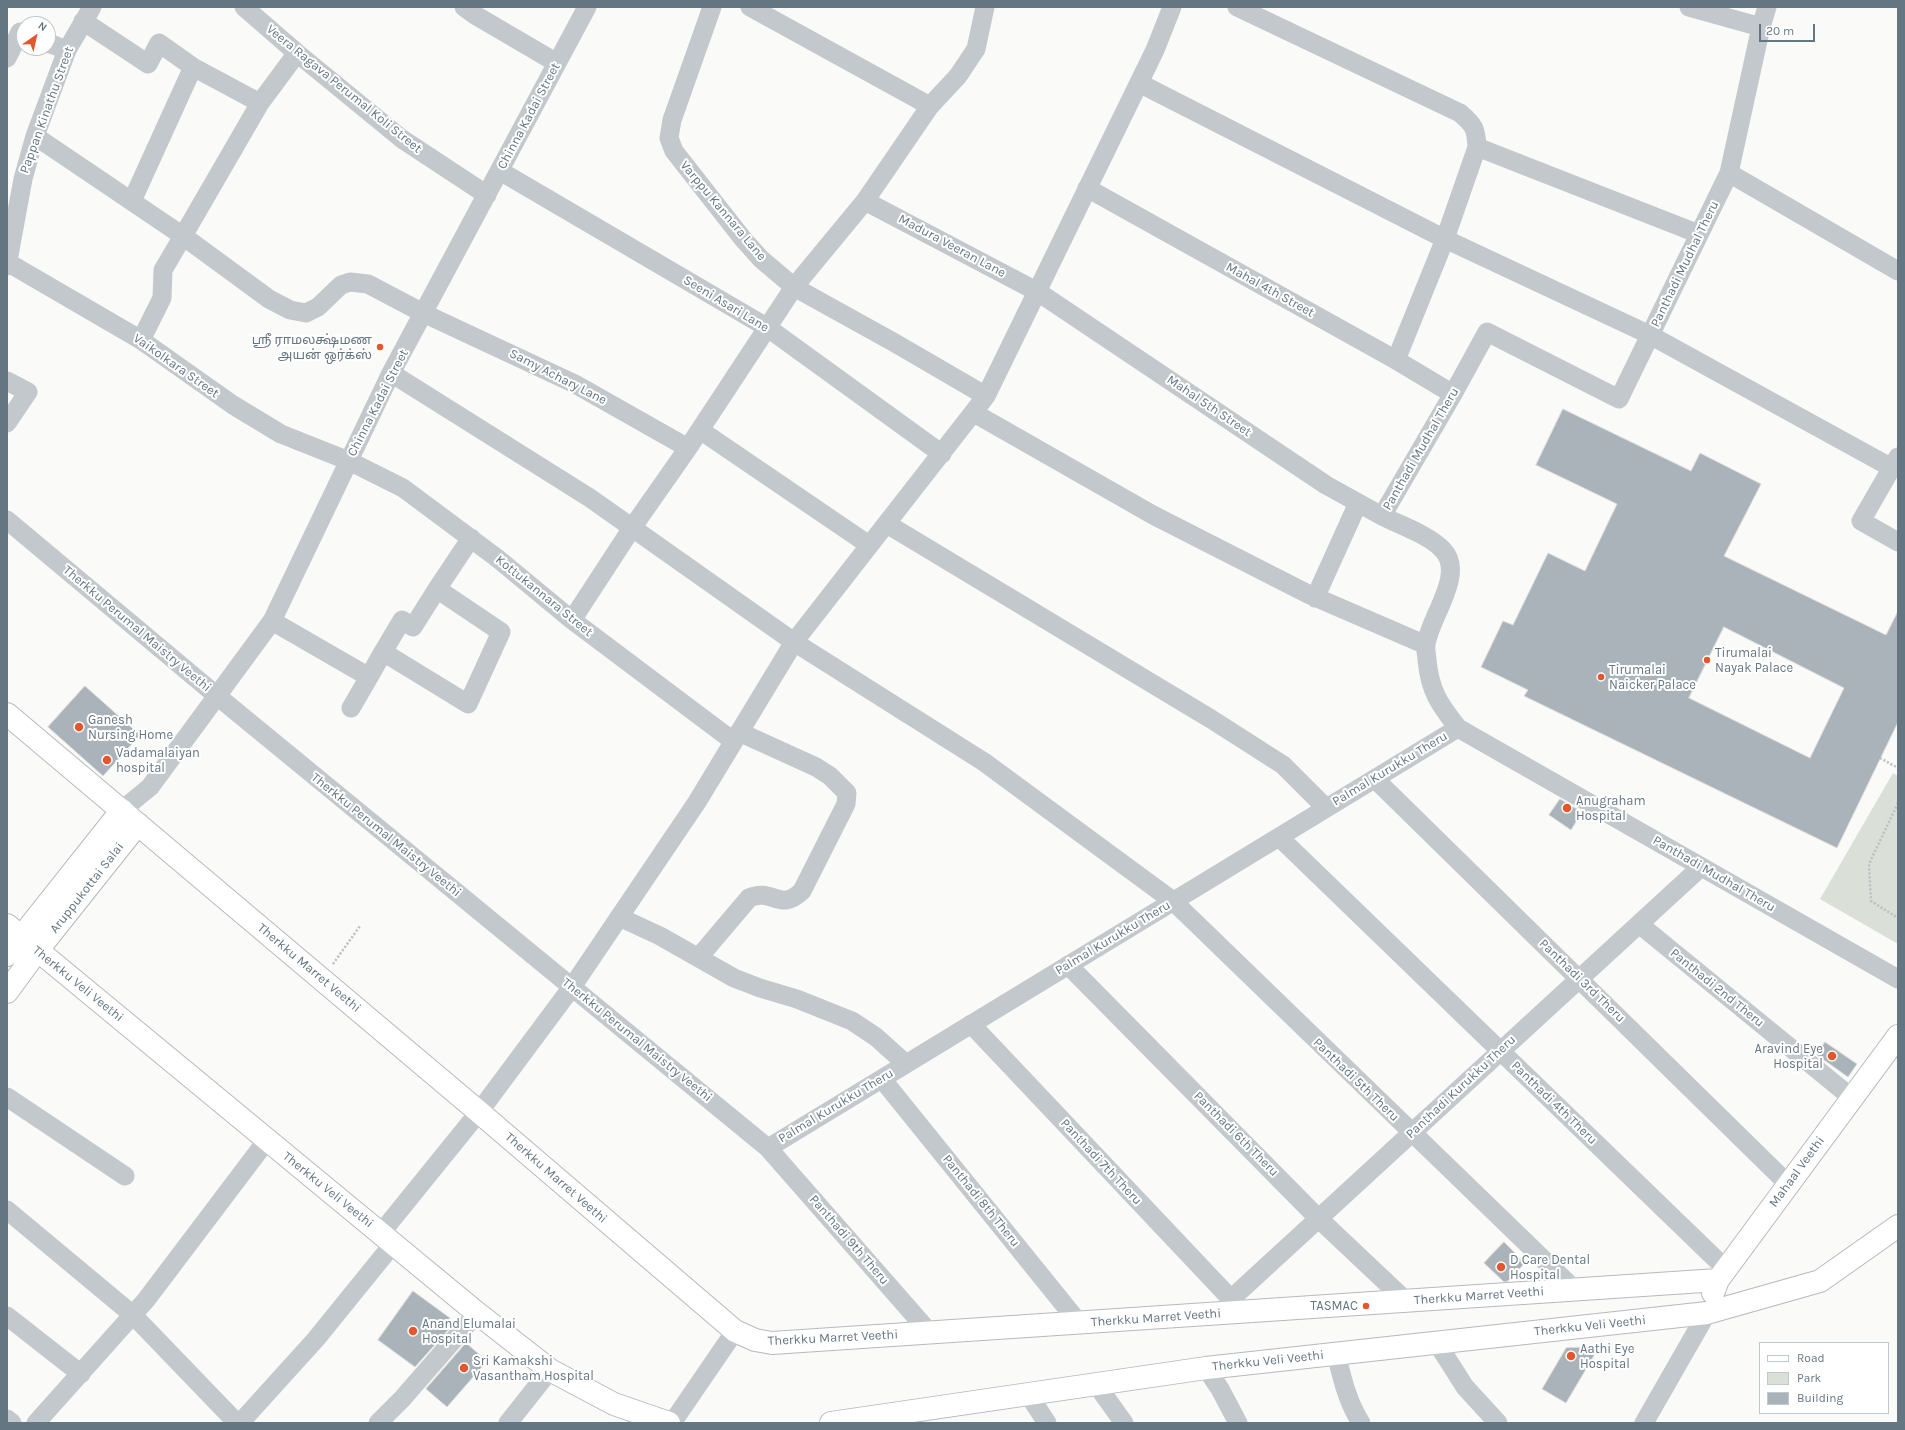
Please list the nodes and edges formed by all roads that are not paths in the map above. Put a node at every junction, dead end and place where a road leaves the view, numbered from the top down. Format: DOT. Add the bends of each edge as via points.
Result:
graph roads {
  1 [pos="244,7"];
  2 [pos="464,7"];
  3 [pos="587,7"];
  4 [pos="712,7"];
  5 [pos="750,7"];
  6 [pos="984,7"];
  7 [pos="1172,7"];
  8 [pos="1237,7"];
  9 [pos="1689,7"];
  10 [pos="1767,7"];
  11 [pos="88,14"];
  12 [pos="1761,27"];
  13 [pos="16,34"];
  14 [pos="56,46"];
  15 [pos="67,50"];
  16 [pos="296,53"];
  17 [pos="7,58"];
  18 [pos="558,63"];
  19 [pos="193,67"];
  20 [pos="1139,83"];
  21 [pos="260,102"];
  22 [pos="930,106"];
  23 [pos="35,136"];
  24 [pos="1477,147"];
  25 [pos="500,171"];
  26 [pos="1729,173"];
  27 [pos="1087,188"];
  28 [pos="486,195"];
  29 [pos="132,201"];
  30 [pos="865,201"];
  31 [pos="1699,234"];
  32 [pos="183,236"];
  33 [pos="1445,240"];
  34 [pos="7,264"];
  35 [pos="1898,271"];
  36 [pos="794,287"];
  37 [pos="1038,292"];
  38 [pos="424,313"];
  39 [pos="768,328"];
  40 [pos="1650,335"];
  41 [pos="141,340"];
  42 [pos="1396,360"];
  43 [pos="391,373"];
  44 [pos="7,381"];
  45 [pos="1453,394"];
  46 [pos="986,396"];
  47 [pos="974,413"];
  48 [pos="7,423"];
  49 [pos="700,430"];
  50 [pos="688,448"];
  51 [pos="942,454"];
  52 [pos="348,461"];
  53 [pos="1895,462"];
  54 [pos="1358,503"];
  55 [pos="1382,516"];
  56 [pos="7,520"];
  57 [pos="887,524"];
  58 [pos="632,528"];
  59 [pos="471,538"];
  60 [pos="1898,542"];
  61 [pos="869,545"];
  62 [pos="437,589"];
  63 [pos="1315,598"];
  64 [pos="572,620"];
  65 [pos="272,621"];
  66 [pos="794,642"];
  67 [pos="1426,645"];
  68 [pos="383,652"];
  69 [pos="369,677"];
  70 [pos="216,696"];
  71 [pos="351,708"];
  72 [pos="7,714"];
  73 [pos="1458,728"];
  74 [pos="736,737"];
  75 [pos="1375,779"];
  76 [pos="1326,808"];
  77 [pos="130,817"];
  78 [pos="1279,837"];
  79 [pos="1701,866"];
  80 [pos="1172,902"];
  81 [pos="619,917"];
  82 [pos="1639,924"];
  83 [pos="22,938"];
  84 [pos="7,955"];
  85 [pos="698,957"];
  86 [pos="1068,965"];
  87 [pos="1579,979"];
  88 [pos="1898,979"];
  89 [pos="572,987"];
  90 [pos="7,992"];
  91 [pos="971,1024"];
  92 [pos="1898,1036"];
  93 [pos="1500,1051"];
  94 [pos="906,1064"];
  95 [pos="882,1079"];
  96 [pos="7,1097"];
  97 [pos="1852,1098"];
  98 [pos="479,1112"];
  99 [pos="1411,1133"];
  100 [pos="267,1140"];
  101 [pos="768,1148"];
  102 [pos="125,1176"];
  103 [pos="1788,1184"];
  104 [pos="7,1210"];
  105 [pos="1318,1218"];
  106 [pos="1898,1226"];
  107 [pos="387,1239"];
  108 [pos="1722,1274"];
  109 [pos="1575,1290"];
  110 [pos="1406,1301"];
  111 [pos="1232,1306"];
  112 [pos="477,1312"];
  113 [pos="1707,1313"];
  114 [pos="133,1315"];
  115 [pos="7,1316"];
  116 [pos="1079,1323"];
  117 [pos="735,1331"];
  118 [pos="930,1333"];
  119 [pos="1437,1343"];
  120 [pos="1336,1354"];
  121 [pos="1206,1368"];
  122 [pos="550,1370"];
  123 [pos="80,1374"];
  124 [pos="1096,1384"];
  125 [pos="1028,1394"];
  126 [pos="7,1419"];
  127 [pos="879,1420"];
  128 [pos="12,1423"];
  129 [pos="36,1423"];
  130 [pos="237,1423"];
  131 [pos="240,1423"];
  132 [pos="378,1423"];
  133 [pos="508,1423"];
  134 [pos="669,1423"];
  135 [pos="672,1423"];
  136 [pos="831,1423"];
  137 [pos="1047,1423"];
  138 [pos="1124,1423"];
  139 [pos="1238,1423"];
  140 [pos="1361,1423"];
  141 [pos="1498,1423"];
  142 [pos="1644,1423"];
  1 -- 16 [label="street, Veera Ragava Perumal Koli Street"];
  2 -- 18 [label="street"];
  3 -- 18 [label="street, Chinna Kadai Street"];
  4 -- 36 [label="street, Varppu Kannara Lane" via="672,120 669,138 674,151 743,239 761,259"];
  5 -- 22 [label="street"];
  6 -- 22 [label="street" via="976,49 958,76"];
  7 -- 20 [label="street"];
  8 -- 24 [label="street" via="1460,113 1471,122 1477,132"];
  9 -- 12 [label="street"];
  10 -- 12 [label="street, Panthadi Mudhal Theru"];
  11 -- 15 [label="street, Pappan Kinathu Street"];
  11 -- 19 [label="street" via="148,64 160,43"];
  12 -- 26 [label="street, Panthadi Mudhal Theru"];
  13 -- 17 [label="street"];
  14 -- 15 [label="street"];
  15 -- 23 [label="street, Pappan Kinathu Street"];
  16 -- 21 [label="street"];
  16 -- 28 [label="street, Veera Ragava Perumal Koli Street" via="402,139"];
  18 -- 25 [label="street, Chinna Kadai Street"];
  19 -- 21 [label="street"];
  19 -- 29 [label="street"];
  20 -- 27 [label="street"];
  20 -- 33 [label="street"];
  21 -- 32 [label="street"];
  22 -- 30 [label="street"];
  23 -- 29 [label="street, Samy Achary Lane"];
  23 -- 34 [label="street, Pappan Kinathu Street" via="23,179"];
  24 -- 31 [label="street"];
  24 -- 33 [label="street"];
  25 -- 28 [label="street, Chinna Kadai Street"];
  25 -- 39 [label="street, Seeni Asari Lane"];
  26 -- 31 [label="street, Panthadi Mudhal Theru"];
  26 -- 35 [label="street"];
  27 -- 37 [label="street"];
  27 -- 42 [label="street, Mahal 4th Street"];
  28 -- 38 [label="street, Chinna Kadai Street"];
  29 -- 32 [label="street, Samy Achary Lane"];
  30 -- 36 [label="street"];
  30 -- 37 [label="street, Madura Veeran Lane"];
  31 -- 40 [label="street, Panthadi Mudhal Theru"];
  32 -- 38 [label="street, Samy Achary Lane" via="269,299 290,310 306,312 318,307 341,285 359,282 368,284"];
  32 -- 41 [label="street" via="163,270 162,298"];
  33 -- 40 [label="street"];
  33 -- 42 [label="street"];
  34 -- 41 [label="street, Vaikolkara Street"];
  36 -- 39 [label="street"];
  36 -- 46 [label="street, Varppu Kannara Lane"];
  37 -- 46 [label="street"];
  37 -- 54 [label="street, Mahal 5th Street" via="1326,485"];
  38 -- 43 [label="street, Chinna Kadai Street"];
  38 -- 50 [label="street, Samy Achary Lane" via="575,384"];
  39 -- 49 [label="street"];
  39 -- 51 [label="street, Seeni Asari Lane"];
  40 -- 45 [label="street, Panthadi Mudhal Theru" via="1619,399 1487,332"];
  40 -- 53 [label="street"];
  41 -- 52 [label="street, Vaikolkara Street" via="233,405 281,434"];
  42 -- 45 [label="street, Mahal 4th Street"];
  43 -- 52 [label="street, Chinna Kadai Street"];
  43 -- 58 [label="street, Panthadi 5th Theru" via="590,498"];
  44 -- 48 [label="street" via="28,392"];
  45 -- 55 [label="street, Panthadi Mudhal Theru"];
  46 -- 47 [label="street"];
  47 -- 51 [label="street"];
  47 -- 63 [label="street" via="1153,515"];
  49 -- 50 [label="street"];
  49 -- 61 [label="street"];
  50 -- 58 [label="street"];
  51 -- 57 [label="street"];
  52 -- 59 [label="street, Kottukannara Street" via="403,488"];
  52 -- 65 [label="street, Chinna Kadai Street"];
  53 -- 60 [label="street" via="1860,521"];
  54 -- 55 [label="street, Mahal 5th Street"];
  54 -- 63 [label="street"];
  55 -- 67 [label="street, Panthadi Mudhal Theru" via="1432,541 1444,551 1450,564 1450,577"];
  56 -- 70 [label="street, Therkku Perumal Maistry Veethi"];
  57 -- 61 [label="street"];
  57 -- 76 [label="street" via="1283,765"];
  58 -- 64 [label="street"];
  58 -- 66 [label="street, Panthadi 5th Theru"];
  59 -- 62 [label="street"];
  59 -- 64 [label="street, Kottukannara Street"];
  61 -- 66 [label="street"];
  62 -- 68 [label="street" via="413,627 402,620"];
  62 -- 68 [label="street" via="501,632 468,704"];
  63 -- 67 [label="street"];
  64 -- 74 [label="street, Kottukannara Street"];
  65 -- 69 [label="street"];
  65 -- 70 [label="street, Chinna Kadai Street"];
  66 -- 74 [label="street"];
  66 -- 80 [label="street, Panthadi 5th Theru" via="984,762"];
  67 -- 73 [label="street, Panthadi Mudhal Theru" via="1429,679 1439,704"];
  68 -- 69 [label="street"];
  69 -- 71 [label="street"];
  70 -- 77 [label="street, Chinna Kadai Street"];
  70 -- 89 [label="street, Therkku Perumal Maistry Veethi"];
  72 -- 77 [label="main road, Therkku Marret Veethi"];
  73 -- 75 [label="street, Palmal Kurukku Theru"];
  73 -- 79 [label="street, Panthadi Mudhal Theru"];
  74 -- 81 [label="street" via="697,802"];
  74 -- 85 [label="street, Kottukannara Street" via="816,767 830,776 847,793 846,804 802,891 794,899 786,901 757,894 749,898"];
  75 -- 76 [label="street, Palmal Kurukku Theru"];
  75 -- 87 [label="street, Panthadi 3rd Theru"];
  76 -- 78 [label="street, Palmal Kurukku Theru"];
  77 -- 83 [label="main road, Aruppukottai Salai"];
  77 -- 98 [label="main road, Therkku Marret Veethi"];
  78 -- 80 [label="street, Palmal Kurukku Theru"];
  78 -- 93 [label="street, Panthadi 4th Theru"];
  79 -- 82 [label="street, Panthadi Kurukku Theru"];
  79 -- 88 [label="street, Panthadi Mudhal Theru"];
  80 -- 86 [label="street, Palmal Kurukku Theru"];
  80 -- 99 [label="street, Panthadi 5th Theru"];
  81 -- 85 [label="street"];
  81 -- 89 [label="street"];
  82 -- 87 [label="street, Panthadi Kurukku Theru"];
  82 -- 97 [label="street, Panthadi 2nd Theru"];
  83 -- 84 [label="main road, Aruppukottai Salai"];
  83 -- 90 [label="main road, Aruppukottai Salai"];
  83 -- 100 [label="main road, Therkku Veli Veethi"];
  85 -- 94 [label="street" via="734,978 852,1021 876,1037"];
  86 -- 91 [label="street, Palmal Kurukku Theru"];
  86 -- 105 [label="street, Panthadi 6th Theru"];
  87 -- 93 [label="street, Panthadi Kurukku Theru"];
  87 -- 103 [label="street, Panthadi 3rd Theru"];
  89 -- 98 [label="street"];
  89 -- 101 [label="street, Therkku Perumal Maistry Veethi"];
  91 -- 94 [label="street, Palmal Kurukku Theru"];
  91 -- 111 [label="street, Panthadi 7th Theru"];
  92 -- 97 [label="main road, Mahaal Veethi"];
  93 -- 99 [label="street, Panthadi Kurukku Theru"];
  93 -- 108 [label="street, Panthadi 4th Theru"];
  94 -- 95 [label="street, Palmal Kurukku Theru"];
  95 -- 101 [label="street, Palmal Kurukku Theru"];
  95 -- 116 [label="street, Panthadi 8th Theru"];
  96 -- 102 [label="street"];
  97 -- 103 [label="main road, Mahaal Veethi"];
  98 -- 107 [label="street"];
  98 -- 117 [label="main road, Therkku Marret Veethi"];
  99 -- 105 [label="street, Panthadi Kurukku Theru"];
  99 -- 109 [label="street, Panthadi 5th Theru"];
  100 -- 107 [label="main road, Therkku Veli Veethi"];
  100 -- 114 [label="street"];
  101 -- 118 [label="street, Panthadi 9th Theru"];
  103 -- 108 [label="main road, Mahaal Veethi"];
  104 -- 114 [label="street"];
  105 -- 110 [label="street, Panthadi 6th Theru"];
  105 -- 111 [label="street, Panthadi Kurukku Theru"];
  106 -- 113 [label="main road, Therkku Veli Veethi" via="1820,1281"];
  107 -- 112 [label="main road, Therkku Veli Veethi"];
  107 -- 131 [label="street" via="316,1339"];
  108 -- 109 [label="main road, Therkku Marret Veethi"];
  108 -- 113 [label="main road, Mahaal Veethi"];
  109 -- 110 [label="main road, Therkku Marret Veethi"];
  110 -- 111 [label="main road, Therkku Marret Veethi"];
  111 -- 116 [label="main road, Therkku Marret Veethi"];
  112 -- 122 [label="main road, Therkku Veli Veethi"];
  112 -- 132 [label="street"];
  113 -- 119 [label="main road, Therkku Veli Veethi"];
  113 -- 142 [label="street"];
  114 -- 123 [label="street"];
  114 -- 130 [label="street"];
  115 -- 123 [label="street"];
  116 -- 118 [label="main road, Therkku Marret Veethi"];
  117 -- 118 [label="main road, Therkku Marret Veethi" via="755,1340 772,1343"];
  117 -- 135 [label="street"];
  119 -- 120 [label="main road, Therkku Veli Veethi"];
  119 -- 141 [label="street" via="1465,1387"];
  120 -- 121 [label="main road, Therkku Veli Veethi"];
  120 -- 140 [label="street" via="1351,1406"];
  121 -- 124 [label="main road, Therkku Veli Veethi"];
  121 -- 139 [label="street"];
  122 -- 133 [label="street"];
  122 -- 134 [label="main road, Therkku Veli Veethi" via="614,1404"];
  123 -- 129 [label="street"];
  124 -- 125 [label="main road, Therkku Veli Veethi"];
  124 -- 138 [label="street"];
  125 -- 127 [label="main road, Therkku Veli Veethi"];
  125 -- 137 [label="street"];
  126 -- 128 [label="street"];
  127 -- 136 [label="main road, Therkku Veli Veethi"];
}
